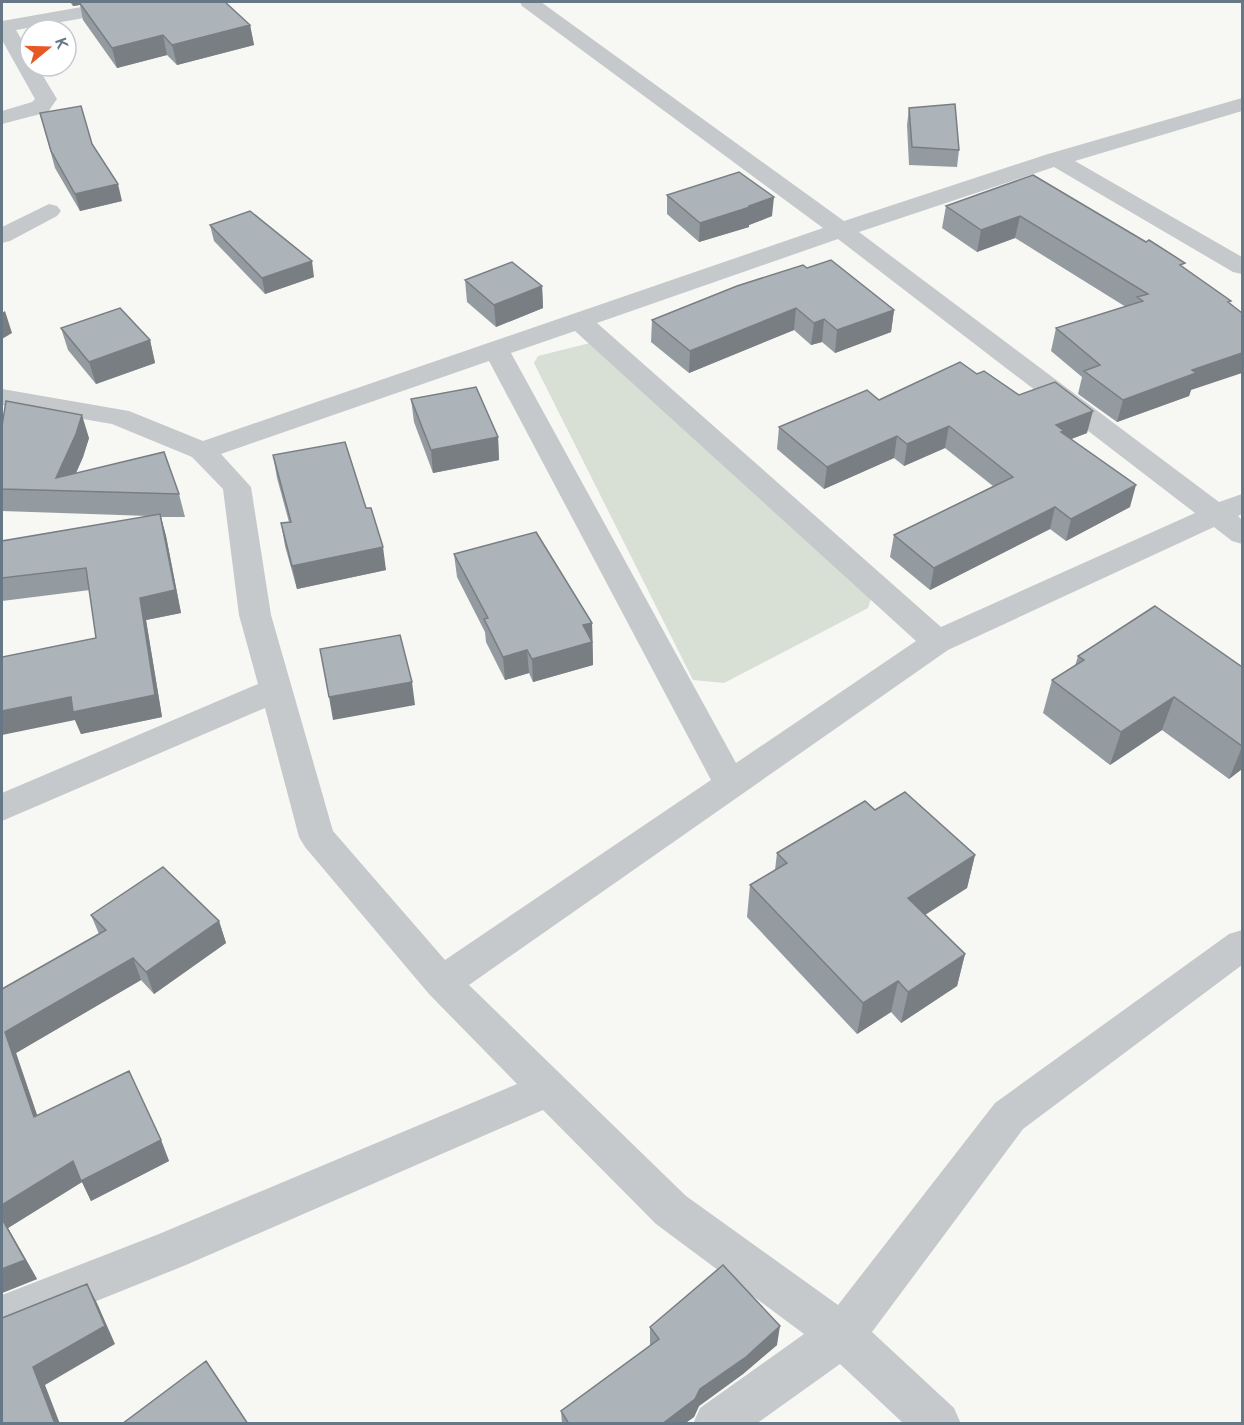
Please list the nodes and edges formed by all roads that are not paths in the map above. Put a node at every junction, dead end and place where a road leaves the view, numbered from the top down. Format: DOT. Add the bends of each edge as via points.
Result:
graph roads {
  1 [pos="140,2"];
  2 [pos="529,2"];
  3 [pos="3,27"];
  4 [pos="1242,104"];
  5 [pos="2,118"];
  6 [pos="1056,159"];
  7 [pos="50,211"];
  8 [pos="841,230"];
  9 [pos="2,236"];
  10 [pos="1242,267"];
  11 [pos="580,321"];
  12 [pos="496,349"];
  13 [pos="2,397"];
  14 [pos="202,452"];
  15 [pos="1230,508"];
  16 [pos="1242,534"];
  17 [pos="937,642"];
  18 [pos="276,690"];
  19 [pos="730,784"];
  20 [pos="2,808"];
  21 [pos="1242,945"];
  22 [pos="442,983"];
  23 [pos="549,1089"];
  24 [pos="2,1317"];
  25 [pos="842,1335"];
  26 [pos="716,1424"];
  27 [pos="938,1424"];
  1 -- 3 [label="street"];
  2 -- 8 [label="street"];
  3 -- 5 [label="street" via="46,99 40,107"];
  4 -- 6 [label="street"];
  6 -- 8 [label="street"];
  6 -- 10 [label="street"];
  7 -- 9 [label="street"];
  8 -- 11 [label="street"];
  8 -- 15 [label="street"];
  11 -- 12 [label="street"];
  11 -- 17 [label="street"];
  12 -- 14 [label="street"];
  12 -- 19 [label="street"];
  13 -- 14 [label="street" via="118,417"];
  14 -- 18 [label="street" via="237,487 255,615"];
  15 -- 16 [label="street"];
  15 -- 17 [label="street"];
  17 -- 19 [label="street"];
  18 -- 20 [label="street"];
  18 -- 22 [label="street" via="317,837"];
  19 -- 22 [label="street"];
  21 -- 25 [label="street" via="1009,1116"];
  22 -- 23 [label="street"];
  23 -- 24 [label="street" via="182,1246"];
  23 -- 25 [label="street" via="671,1210"];
  25 -- 26 [label="street"];
  25 -- 27 [label="street"];
}
